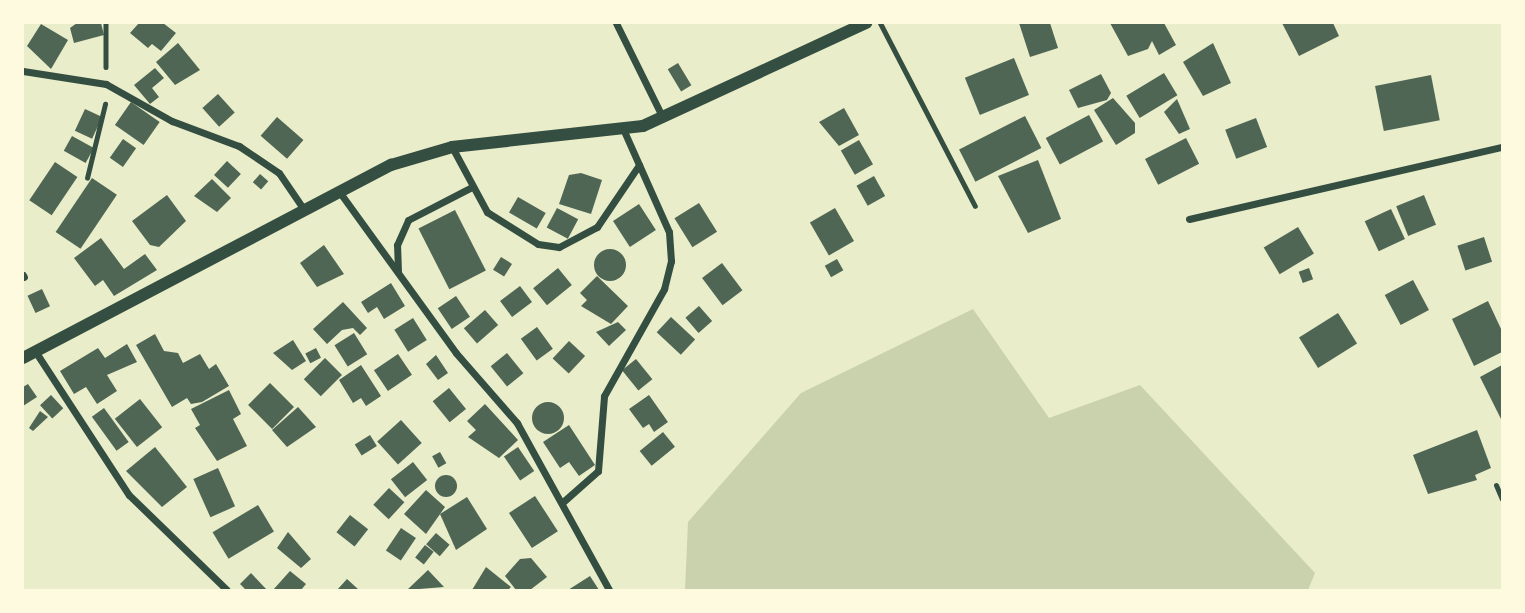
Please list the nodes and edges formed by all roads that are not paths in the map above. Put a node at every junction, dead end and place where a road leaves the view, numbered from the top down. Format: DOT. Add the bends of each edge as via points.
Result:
graph roads {
  1 [pos="616,23"];
  2 [pos="866,23"];
  3 [pos="880,23"];
  4 [pos="23,71"];
  5 [pos="663,118"];
  6 [pos="624,131"];
  7 [pos="1502,146"];
  8 [pos="452,147"];
  9 [pos="639,165"];
  10 [pos="470,188"];
  11 [pos="338,189"];
  12 [pos="975,205"];
  13 [pos="303,208"];
  14 [pos="1189,219"];
  15 [pos="398,273"];
  16 [pos="35,351"];
  17 [pos="23,358"];
  18 [pos="1496,485"];
  19 [pos="1502,499"];
  20 [pos="564,501"];
  21 [pos="227,590"];
  22 [pos="609,590"];
  1 -- 5 [label="street"];
  2 -- 5 [label="street"];
  3 -- 12 [label="lane"];
  4 -- 13 [label="street" via="106,84 172,121 239,146 279,173"];
  5 -- 6 [label="street"];
  6 -- 8 [label="street"];
  6 -- 9 [label="street"];
  7 -- 14 [label="street"];
  8 -- 10 [label="street"];
  8 -- 11 [label="street"];
  9 -- 10 [label="street" via="597,227 559,247 510,230"];
  9 -- 20 [label="street" via="669,232 671,261 664,289 604,396 598,471"];
  10 -- 15 [label="street" via="408,220 397,245"];
  11 -- 13 [label="street"];
  11 -- 15 [label="street"];
  13 -- 16 [label="street"];
  15 -- 20 [label="street" via="456,353 495,393"];
  16 -- 17 [label="street"];
  16 -- 21 [label="street" via="129,495"];
  18 -- 19 [label="lane"];
  20 -- 22 [label="street"];
}
